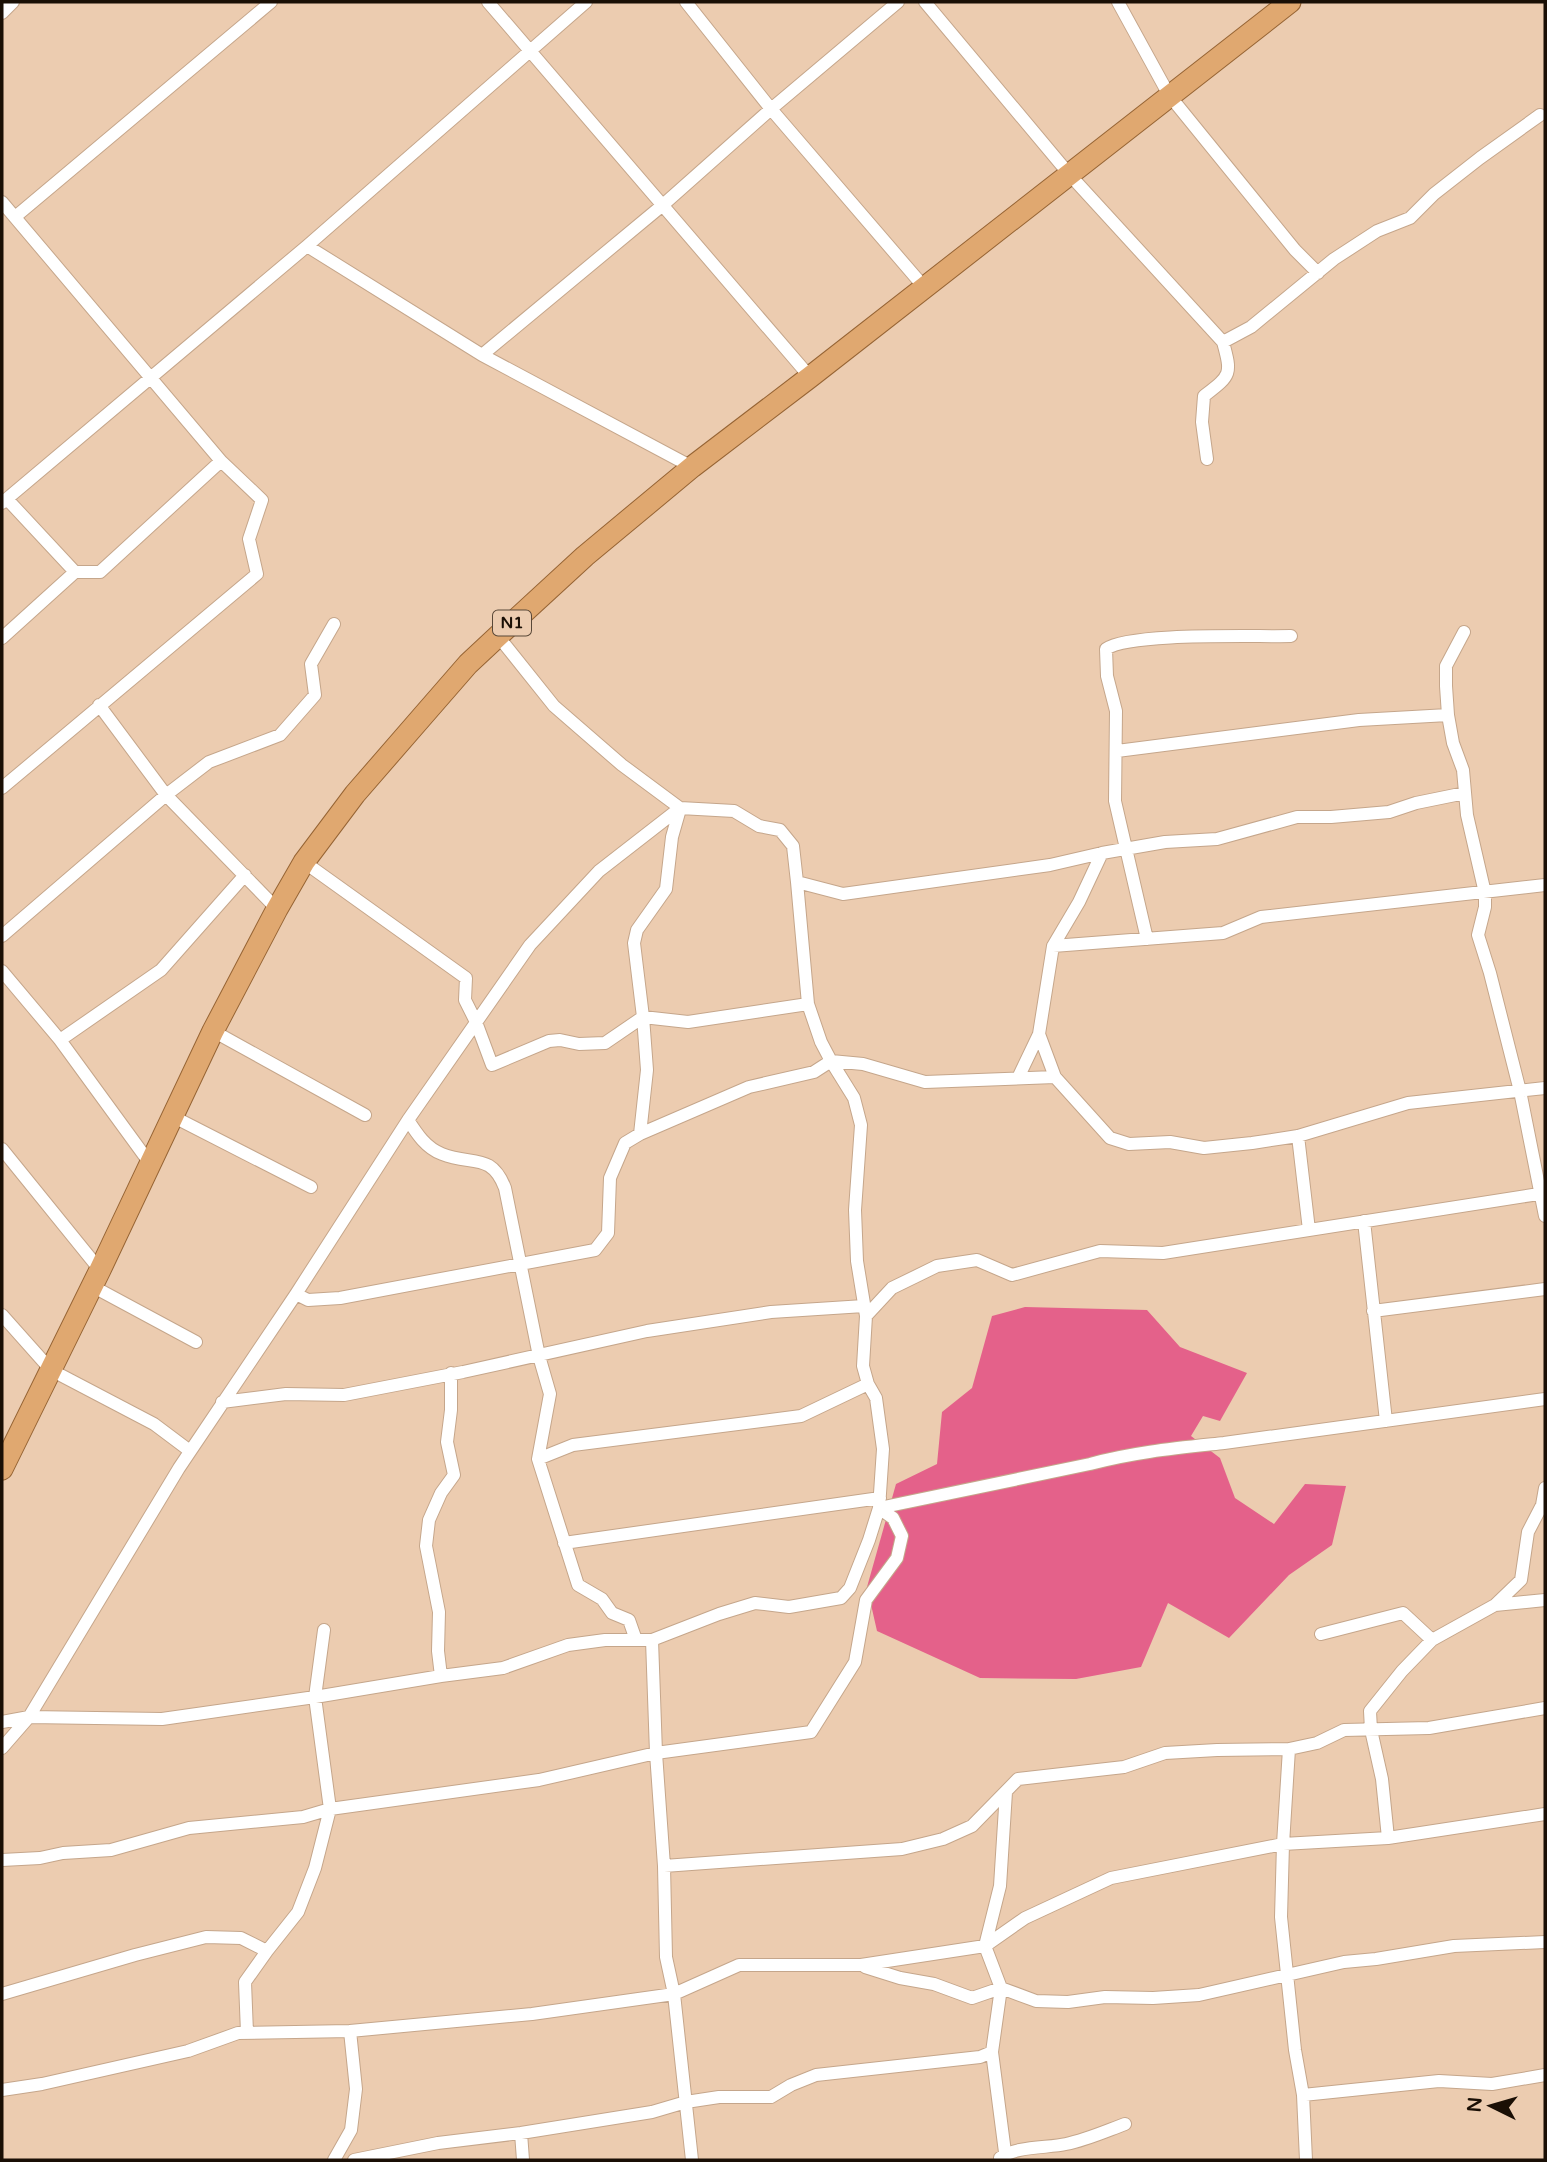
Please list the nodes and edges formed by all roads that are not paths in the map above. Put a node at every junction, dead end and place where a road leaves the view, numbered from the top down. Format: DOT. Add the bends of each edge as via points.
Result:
graph roads {
  1 [pos="13,2"];
  2 [pos="271,2"];
  3 [pos="488,2"];
  4 [pos="586,2"];
  5 [pos="686,2"];
  6 [pos="898,2"];
  7 [pos="925,2"];
  8 [pos="1118,2"];
  9 [pos="1290,2"];
  10 [pos="2,13"];
  11 [pos="530,51"];
  12 [pos="1169,95"];
  13 [pos="771,109"];
  14 [pos="1540,115"];
  15 [pos="1069,174"];
  16 [pos="2,202"];
  17 [pos="664,204"];
  18 [pos="15,218"];
  19 [pos="307,246"];
  20 [pos="1318,272"];
  21 [pos="924,288"];
  22 [pos="1223,342"];
  23 [pos="482,355"];
  24 [pos="151,377"];
  25 [pos="810,377"];
  26 [pos="1207,459"];
  27 [pos="221,461"];
  28 [pos="692,467"];
  29 [pos="4,501"];
  30 [pos="75,572"];
  31 [pos="334,624"];
  32 [pos="1464,632"];
  33 [pos="498,636"];
  34 [pos="1291,636"];
  35 [pos="2,638"];
  36 [pos="99,705"];
  37 [pos="1448,715"];
  38 [pos="1116,751"];
  39 [pos="2,788"];
  40 [pos="1465,793"];
  41 [pos="166,794"];
  42 [pos="680,808"];
  43 [pos="1125,849"];
  44 [pos="1102,853"];
  45 [pos="304,862"];
  46 [pos="245,875"];
  47 [pos="797,882"];
  48 [pos="1545,885"];
  49 [pos="1485,893"];
  50 [pos="277,909"];
  51 [pos="2,936"];
  52 [pos="1147,939"];
  53 [pos="1052,946"];
  54 [pos="2,971"];
  55 [pos="808,1004"];
  56 [pos="643,1017"];
  57 [pos="476,1022"];
  58 [pos="213,1031"];
  59 [pos="1039,1034"];
  60 [pos="60,1040"];
  61 [pos="831,1061"];
  62 [pos="1055,1077"];
  63 [pos="1018,1078"];
  64 [pos="1545,1088"];
  65 [pos="1520,1091"];
  66 [pos="365,1115"];
  67 [pos="173,1116"];
  68 [pos="408,1120"];
  69 [pos="640,1134"];
  70 [pos="1298,1136"];
  71 [pos="2,1149"];
  72 [pos="149,1162"];
  73 [pos="311,1187"];
  74 [pos="1543,1193"];
  75 [pos="1545,1216"];
  76 [pos="1364,1221"];
  77 [pos="1309,1230"];
  78 [pos="520,1264"];
  79 [pos="96,1278"];
  80 [pos="1545,1289"];
  81 [pos="296,1294"];
  82 [pos="865,1311"];
  83 [pos="1373,1311"];
  84 [pos="2,1315"];
  85 [pos="196,1342"];
  86 [pos="539,1356"];
  87 [pos="51,1370"];
  88 [pos="451,1373"];
  89 [pos="868,1384"];
  90 [pos="1545,1399"];
  91 [pos="222,1402"];
  92 [pos="1386,1421"];
  93 [pos="190,1451"];
  94 [pos="538,1459"];
  95 [pos="2,1469"];
  96 [pos="1545,1488"];
  97 [pos="879,1503"];
  98 [pos="1543,1504"];
  99 [pos="564,1544"];
  100 [pos="1545,1601"];
  101 [pos="1495,1605"];
  102 [pos="324,1630"];
  103 [pos="1321,1634"];
  104 [pos="636,1640"];
  105 [pos="652,1640"];
  106 [pos="1432,1640"];
  107 [pos="441,1676"];
  108 [pos="315,1697"];
  109 [pos="1545,1708"];
  110 [pos="29,1717"];
  111 [pos="2,1722"];
  112 [pos="1371,1730"];
  113 [pos="2,1748"];
  114 [pos="1289,1749"];
  115 [pos="656,1754"];
  116 [pos="1006,1792"];
  117 [pos="330,1809"];
  118 [pos="1545,1814"];
  119 [pos="1388,1838"];
  120 [pos="1283,1844"];
  121 [pos="2,1860"];
  122 [pos="664,1866"];
  123 [pos="1545,1942"];
  124 [pos="985,1946"];
  125 [pos="267,1951"];
  126 [pos="861,1965"];
  127 [pos="1287,1976"];
  128 [pos="1001,1989"];
  129 [pos="2,1994"];
  130 [pos="674,1994"];
  131 [pos="350,2031"];
  132 [pos="247,2033"];
  133 [pos="992,2052"];
  134 [pos="1545,2076"];
  135 [pos="2,2090"];
  136 [pos="1303,2095"];
  137 [pos="686,2102"];
  138 [pos="1125,2124"];
  139 [pos="521,2133"];
  140 [pos="342,2146"];
  141 [pos="1002,2158"];
  142 [pos="334,2160"];
  143 [pos="342,2160"];
  144 [pos="354,2160"];
  145 [pos="523,2160"];
  146 [pos="692,2160"];
  147 [pos="1306,2160"];
  1 -- 10 [label="street"];
  2 -- 18 [label="street"];
  3 -- 11 [label="street"];
  4 -- 11 [label="street"];
  5 -- 13 [label="street"];
  6 -- 13 [label="street"];
  7 -- 15 [label="street"];
  8 -- 12 [label="street"];
  9 -- 12 [label="highway, N1"];
  11 -- 17 [label="street"];
  11 -- 19 [label="street"];
  12 -- 15 [label="highway, N1"];
  12 -- 20 [label="street"];
  13 -- 17 [label="street"];
  13 -- 21 [label="street"];
  14 -- 20 [label="street" via="1434,194 1410,218 1377,231"];
  15 -- 21 [label="highway, N1"];
  15 -- 22 [label="street"];
  16 -- 18 [label="street"];
  17 -- 23 [label="street"];
  17 -- 25 [label="street"];
  18 -- 24 [label="street"];
  19 -- 23 [label="street"];
  19 -- 24 [label="street"];
  20 -- 22 [label="street" via="1251,327"];
  21 -- 25 [label="highway, N1"];
  22 -- 26 [label="street" via="1230,367 1225,380 1204,396"];
  23 -- 28 [label="street"];
  24 -- 27 [label="street"];
  24 -- 29 [label="street"];
  25 -- 28 [label="highway, N1"];
  27 -- 30 [label="street" via="100,572"];
  27 -- 36 [label="street" via="262,500 249,539 257,574"];
  28 -- 33 [label="highway, N1"];
  29 -- 30 [label="street"];
  30 -- 35 [label="street"];
  31 -- 41 [label="street" via="311,664 315,695 280,735 209,762"];
  32 -- 37 [label="street" via="1447,666"];
  33 -- 42 [label="street" via="554,706"];
  33 -- 45 [label="highway, N1" via="355,794"];
  34 -- 38 [label="street" via="1153,638 1106,649 1116,711"];
  36 -- 39 [label="street"];
  36 -- 41 [label="street"];
  37 -- 38 [label="street" via="1359,720"];
  37 -- 40 [label="street"];
  38 -- 43 [label="street" via="1115,801"];
  40 -- 43 [label="street" via="1389,812 1297,817 1217,839"];
  40 -- 49 [label="street"];
  41 -- 46 [label="street"];
  41 -- 51 [label="street"];
  42 -- 47 [label="street" via="734,811 759,826 780,830 793,846"];
  42 -- 56 [label="street" via="666,889 637,930 634,943"];
  42 -- 57 [label="street" via="599,871 530,945"];
  43 -- 44 [label="street"];
  43 -- 52 [label="street"];
  44 -- 47 [label="street" via="1050,865 843,894"];
  44 -- 53 [label="street"];
  45 -- 50 [label="highway, N1"];
  45 -- 57 [label="street" via="466,978 465,1000"];
  46 -- 50 [label="street"];
  46 -- 60 [label="street" via="161,970"];
  47 -- 55 [label="street"];
  48 -- 49 [label="street"];
  49 -- 52 [label="street" via="1261,917 1223,933"];
  49 -- 65 [label="street" via="1478,935"];
  50 -- 58 [label="highway, N1"];
  52 -- 53 [label="street"];
  53 -- 59 [label="street"];
  54 -- 60 [label="street"];
  55 -- 56 [label="street" via="688,1022"];
  55 -- 61 [label="street"];
  56 -- 57 [label="street" via="605,1043 550,1041 492,1065"];
  56 -- 69 [label="street" via="647,1070"];
  57 -- 68 [label="street"];
  58 -- 66 [label="street"];
  58 -- 67 [label="highway, N1"];
  59 -- 62 [label="street"];
  59 -- 63 [label="street"];
  60 -- 72 [label="street"];
  61 -- 63 [label="street" via="863,1064 925,1082"];
  61 -- 69 [label="street" via="814,1072 749,1087"];
  61 -- 82 [label="street" via="854,1098 861,1125 855,1210"];
  62 -- 63 [label="street"];
  62 -- 70 [label="street" via="1110,1138 1129,1144 1170,1142 1203,1148"];
  64 -- 65 [label="street"];
  65 -- 70 [label="street" via="1408,1103"];
  65 -- 74 [label="street"];
  67 -- 72 [label="highway, N1"];
  67 -- 73 [label="street"];
  68 -- 78 [label="street" via="421,1140 440,1153 488,1164 499,1175"];
  68 -- 81 [label="street"];
  69 -- 78 [label="street" via="625,1143 610,1178 608,1233 595,1250"];
  70 -- 77 [label="street"];
  71 -- 79 [label="street"];
  72 -- 79 [label="highway, N1"];
  74 -- 75 [label="street"];
  74 -- 76 [label="street"];
  76 -- 77 [label="street"];
  76 -- 83 [label="street"];
  77 -- 82 [label="street" via="1163,1253 1100,1251 1012,1275 976,1260 937,1266 892,1288"];
  78 -- 81 [label="street" via="340,1298 308,1300"];
  78 -- 86 [label="street"];
  79 -- 85 [label="street"];
  79 -- 87 [label="highway, N1"];
  80 -- 83 [label="street"];
  81 -- 91 [label="street"];
  82 -- 86 [label="street" via="771,1312 647,1331"];
  82 -- 89 [label="street" via="863,1366"];
  83 -- 92 [label="street"];
  84 -- 87 [label="street"];
  86 -- 88 [label="street"];
  86 -- 94 [label="street" via="550,1394"];
  87 -- 93 [label="street" via="154,1424"];
  87 -- 95 [label="highway, N1"];
  88 -- 91 [label="street" via="344,1395 286,1394"];
  88 -- 107 [label="street" via="447,1442 454,1475 429,1520 426,1546 439,1612"];
  89 -- 94 [label="street" via="801,1416 573,1445"];
  89 -- 97 [label="street" via="876,1398 883,1449"];
  90 -- 92 [label="street"];
  91 -- 93 [label="street"];
  92 -- 97 [label="street" via="1170,1447"];
  93 -- 110 [label="street"];
  94 -- 99 [label="street"];
  96 -- 98 [label="street"];
  97 -- 99 [label="street"];
  97 -- 105 [label="street" via="850,1588 841,1598 789,1607 755,1603"];
  97 -- 115 [label="street" via="902,1536 897,1558 866,1600 855,1662 811,1732"];
  98 -- 101 [label="street" via="1528,1532 1521,1580"];
  99 -- 104 [label="street" via="578,1585 602,1599 612,1613 629,1620"];
  100 -- 101 [label="street"];
  101 -- 106 [label="street"];
  102 -- 108 [label="street"];
  103 -- 106 [label="street" via="1403,1613"];
  104 -- 105 [label="street"];
  104 -- 107 [label="street" via="568,1645 503,1668"];
  105 -- 115 [label="street"];
  106 -- 112 [label="street" via="1370,1711"];
  107 -- 108 [label="street"];
  108 -- 110 [label="street" via="162,1719"];
  108 -- 117 [label="street"];
  109 -- 112 [label="street" via="1429,1728"];
  110 -- 111 [label="street"];
  110 -- 113 [label="street"];
  112 -- 114 [label="street" via="1344,1730"];
  112 -- 119 [label="street"];
  114 -- 116 [label="street" via="1165,1753 1124,1767 1018,1779"];
  114 -- 120 [label="street"];
  115 -- 117 [label="street" via="539,1780"];
  115 -- 122 [label="street"];
  116 -- 122 [label="street" via="972,1826 902,1849"];
  116 -- 124 [label="street" via="1000,1886"];
  117 -- 121 [label="street" via="303,1818 189,1828 111,1850"];
  117 -- 125 [label="street" via="298,1912"];
  118 -- 119 [label="street"];
  119 -- 120 [label="street"];
  120 -- 124 [label="street" via="1111,1878 1025,1918"];
  120 -- 127 [label="street"];
  122 -- 130 [label="street" via="666,1956"];
  123 -- 127 [label="street" via="1454,1946 1344,1962"];
  124 -- 126 [label="street"];
  124 -- 128 [label="street"];
  125 -- 129 [label="street" via="241,1938 206,1937"];
  125 -- 132 [label="street" via="245,1982"];
  126 -- 128 [label="street" via="972,1997"];
  126 -- 130 [label="street" via="739,1965"];
  127 -- 128 [label="street" via="1199,1995 1068,2002 1036,2001"];
  127 -- 136 [label="street"];
  128 -- 133 [label="street"];
  130 -- 131 [label="street" via="532,2014"];
  130 -- 137 [label="street"];
  131 -- 132 [label="street"];
  131 -- 140 [label="street" via="356,2089 351,2130"];
  132 -- 135 [label="street" via="188,2051"];
  133 -- 137 [label="street" via="816,2075 771,2097"];
  133 -- 141 [label="street"];
  134 -- 136 [label="street" via="1492,2084 1439,2081"];
  136 -- 147 [label="street"];
  137 -- 139 [label="street" via="652,2112"];
  137 -- 146 [label="street"];
  138 -- 141 [label="street" via="1068,2144"];
  139 -- 144 [label="street"];
  139 -- 145 [label="street"];
  140 -- 142 [label="street"];
  140 -- 143 [label="street"];
}
